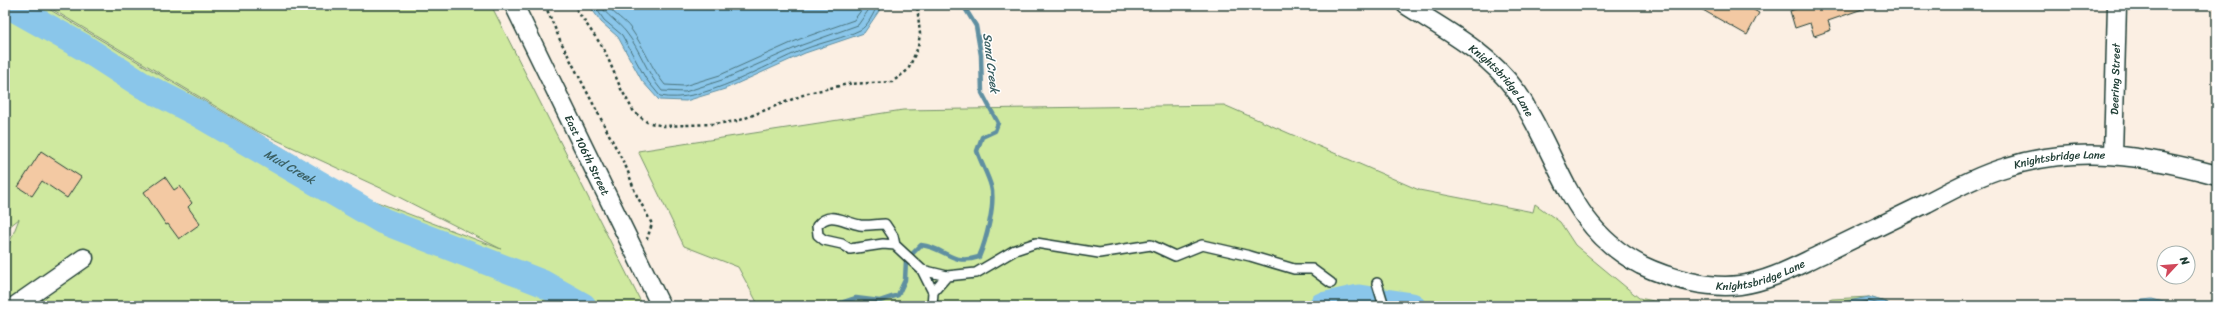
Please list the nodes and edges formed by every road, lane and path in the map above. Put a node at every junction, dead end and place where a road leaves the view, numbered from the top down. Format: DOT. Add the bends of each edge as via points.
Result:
graph roads {
  1 [pos="514,5"];
  2 [pos="545,5"];
  3 [pos="573,5"];
  4 [pos="917,5"];
  5 [pos="1406,5"];
  6 [pos="2117,5"];
  7 [pos="2112,154"];
  8 [pos="2217,175"];
  9 [pos="646,242"];
  10 [pos="898,247"];
  11 [pos="84,258"];
  12 [pos="922,270"];
  13 [pos="947,276"];
  14 [pos="1332,283"];
  15 [pos="1377,283"];
  16 [pos="933,292"];
  17 [pos="15,306"];
  18 [pos="661,306"];
  19 [pos="932,306"];
  20 [pos="1384,306"];
  1 -- 18 [label="street, East 106th Street"];
  2 -- 9 [label="path" via="652,224"];
  3 -- 4 [label="path" via="604,49 634,112 647,122 663,126 738,121 808,93 848,84 892,82 908,70 918,47 920,34"];
  5 -- 7 [label="street, Knightsbridge Lane" via="1468,44 1495,65 1517,92 1568,191 1591,227 1602,238 1642,265 1700,283 1739,285 1770,278 1952,190 2006,167 2055,156"];
  6 -- 7 [label="street, Deering Street"];
  7 -- 8 [label="street, Knightsbridge Lane" via="2140,156"];
  10 -- 10 [label="lane" via="883,244 850,249 842,244 824,240 818,235 817,226 823,219 830,217 862,225 885,224"];
  10 -- 12 [label="lane"];
  11 -- 17 [label="street"];
  12 -- 13 [label="lane"];
  12 -- 16 [label="lane"];
  13 -- 14 [label="lane" via="976,273 1015,250 1036,243 1099,253 1151,245 1175,256 1202,245 1294,269 1312,269"];
  13 -- 16 [label="lane"];
  15 -- 20 [label="lane"];
  16 -- 19 [label="lane"];
}
